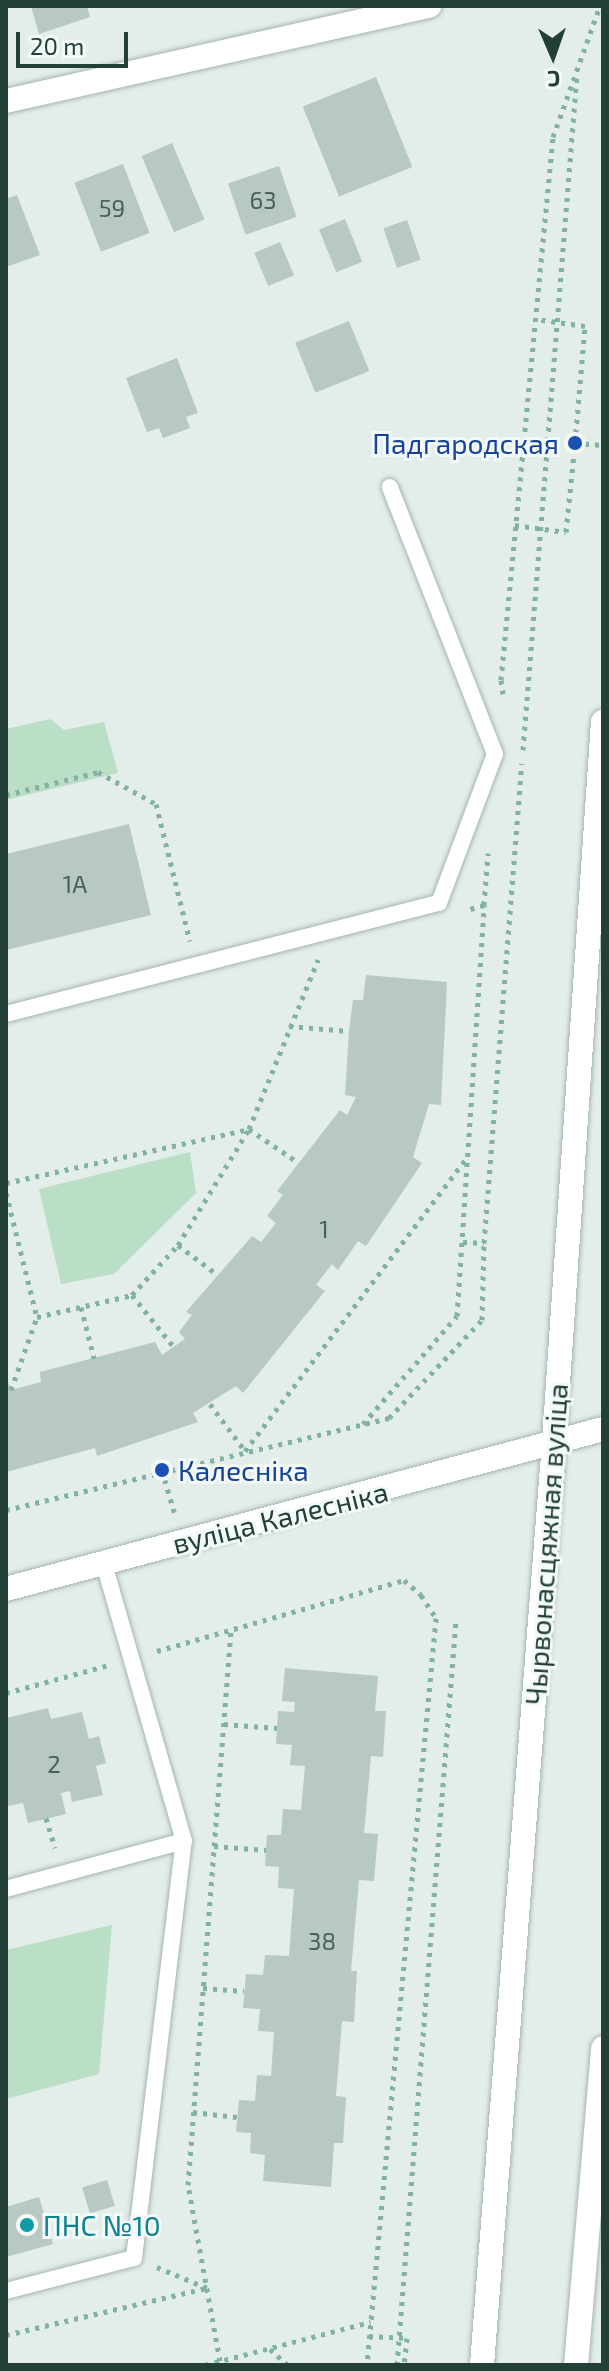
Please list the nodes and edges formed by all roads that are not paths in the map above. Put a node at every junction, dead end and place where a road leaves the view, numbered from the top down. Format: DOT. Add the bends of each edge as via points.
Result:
graph roads {
  1 [pos="429,6"];
  2 [pos="6,101"];
  3 [pos="390,487"];
  4 [pos="603,722"];
  5 [pos="6,1014"];
  6 [pos="603,1429"];
  7 [pos="554,1442"];
  8 [pos="104,1563"];
  9 [pos="6,1589"];
  10 [pos="184,1841"];
  11 [pos="6,1889"];
  12 [pos="603,2048"];
  13 [pos="596,2203"];
  14 [pos="6,2291"];
  15 [pos="482,2365"];
  16 [pos="576,2365"];
  1 -- 2 [label="main road"];
  3 -- 5 [label="lane" via="495,754 439,903"];
  4 -- 7 [label="main road, Чырвонасцяжная вуліца"];
  6 -- 7 [label="main road, вуліца Калесніка"];
  7 -- 8 [label="main road, вуліца Калесніка"];
  7 -- 15 [label="main road, Чырвонасцяжная вуліца"];
  8 -- 9 [label="main road, вуліца Калесніка"];
  8 -- 10 [label="lane"];
  10 -- 11 [label="lane"];
  10 -- 14 [label="lane" via="134,2258"];
  12 -- 13 [label="main road"];
  13 -- 16 [label="main road"];
}
